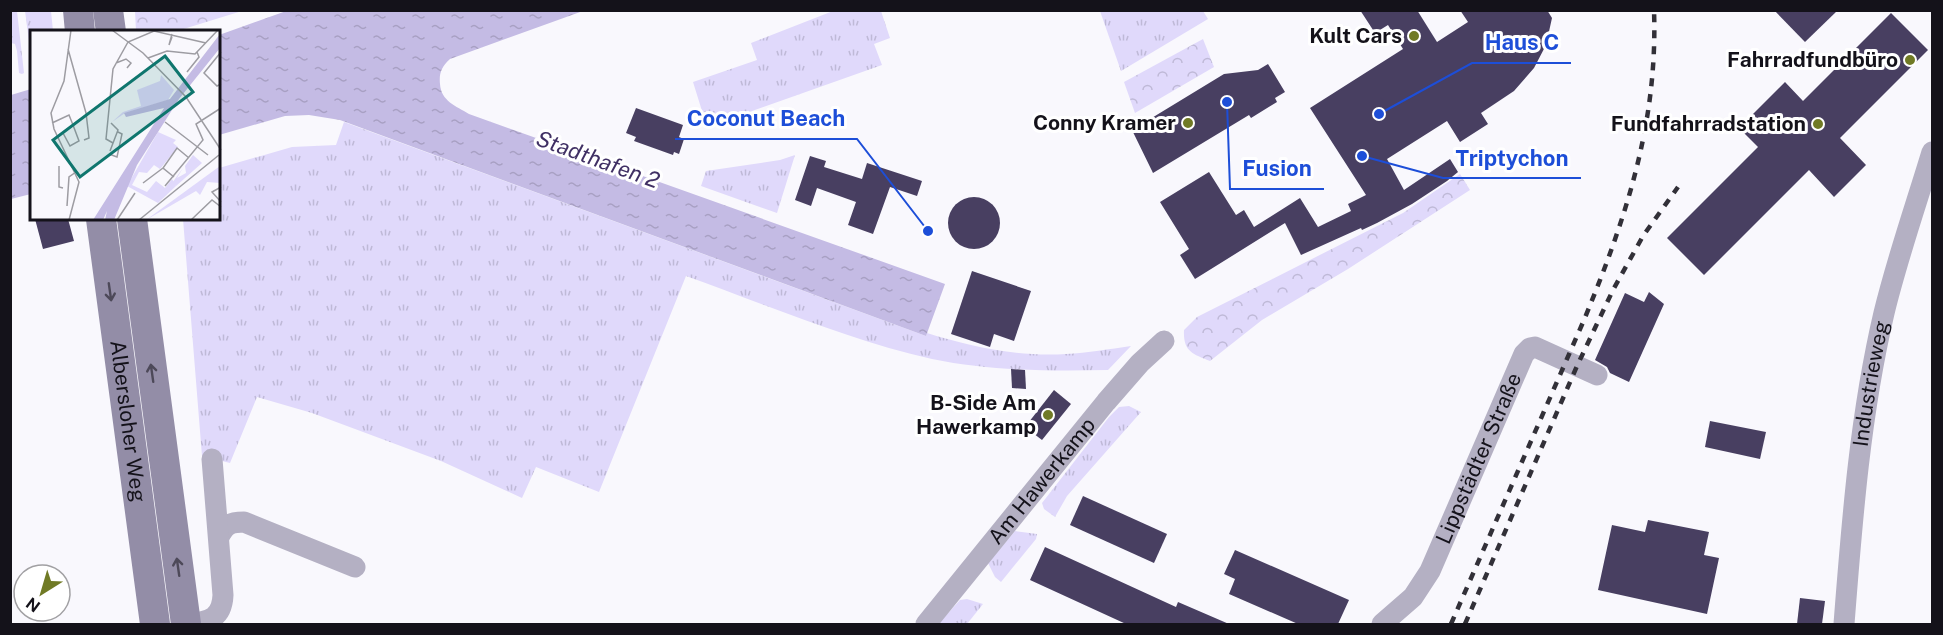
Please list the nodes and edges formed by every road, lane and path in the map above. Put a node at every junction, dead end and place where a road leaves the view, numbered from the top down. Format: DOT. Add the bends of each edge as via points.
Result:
graph roads {
  1 [pos="78,10"];
  2 [pos="80,30"];
  3 [pos="1932,152"];
  4 [pos="101,220"];
  5 [pos="132,220"];
  6 [pos="1164,340"];
  7 [pos="1597,375"];
  8 [pos="212,459"];
  9 [pos="219,537"];
  10 [pos="355,567"];
  11 [pos="155,624"];
  12 [pos="188,624"];
  13 [pos="926,624"];
  14 [pos="1382,624"];
  15 [pos="1845,624"];
  1 -- 2 [label="main road"];
  3 -- 15 [label="street, Industrieweg" via="1876,351 1862,440"];
  4 -- 11 [label="main road, Albersloher Weg, one-way"];
  12 -- 5 [label="main road, Albersloher Weg, one-way"];
  6 -- 13 [label="street, Am Hawerkamp" via="1106,402"];
  7 -- 14 [label="street, Lippstädter Straße" via="1535,347 1524,354 1430,571 1413,597"];
  8 -- 9 [label="street, Albersloher Weg"];
  9 -- 10 [label="street" via="232,522 244,522"];
  9 -- 12 [label="street, Albersloher Weg" via="223,606 216,616"];
}
